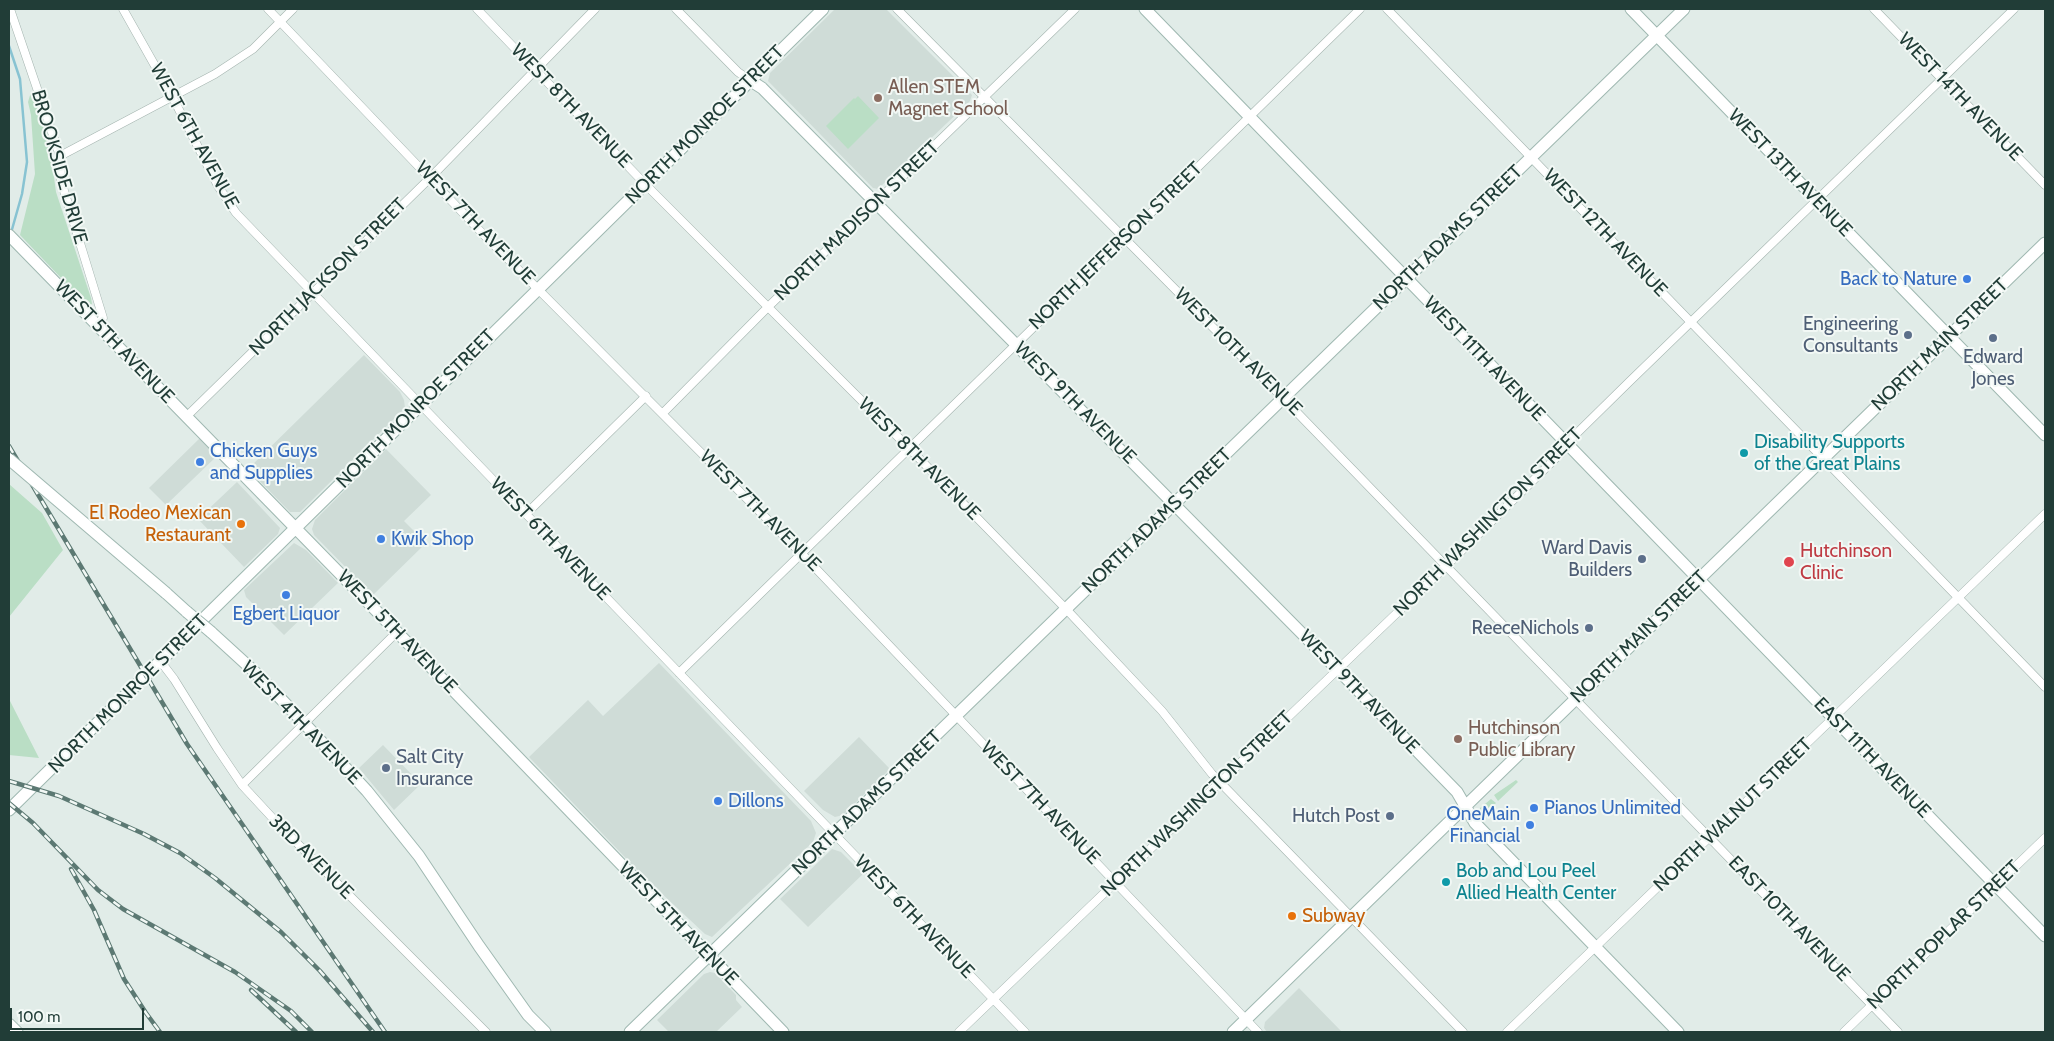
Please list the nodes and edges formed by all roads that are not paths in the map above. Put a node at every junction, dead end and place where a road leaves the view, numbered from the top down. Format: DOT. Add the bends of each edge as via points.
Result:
graph roads {
  1 [pos="10,9"];
  2 [pos="123,9"];
  3 [pos="268,9"];
  4 [pos="293,9"];
  5 [pos="477,9"];
  6 [pos="595,9"];
  7 [pos="676,9"];
  8 [pos="823,9"];
  9 [pos="897,9"];
  10 [pos="1075,9"];
  11 [pos="1145,9"];
  12 [pos="1360,9"];
  13 [pos="1387,9"];
  14 [pos="1631,9"];
  15 [pos="1684,9"];
  16 [pos="1874,9"];
  17 [pos="2014,9"];
  18 [pos="280,21"];
  19 [pos="1657,35"];
  20 [pos="534,70"];
  21 [pos="1942,79"];
  22 [pos="751,81"];
  23 [pos="172,96"];
  24 [pos="984,97"];
  25 [pos="1249,117"];
  26 [pos="60,156"];
  27 [pos="1532,157"];
  28 [pos="430,178"];
  29 [pos="645,184"];
  30 [pos="2045,185"];
  31 [pos="1816,200"];
  32 [pos="876,202"];
  33 [pos="9,234"];
  34 [pos="1124,238"];
  35 [pos="2045,243"];
  36 [pos="1407,279"];
  37 [pos="538,289"];
  38 [pos="312,294"];
  39 [pos="768,307"];
  40 [pos="1691,322"];
  41 [pos="98,324"];
  42 [pos="1949,336"];
  43 [pos="1016,344"];
  44 [pos="646,396"];
  45 [pos="1283,398"];
  46 [pos="420,405"];
  47 [pos="662,413"];
  48 [pos="187,416"];
  49 [pos="2045,435"];
  50 [pos="1568,445"];
  51 [pos="909,448"];
  52 [pos="1824,458"];
  53 [pos="9,459"];
  54 [pos="1175,503"];
  55 [pos="526,514"];
  56 [pos="2045,514"];
  57 [pos="296,528"];
  58 [pos="802,554"];
  59 [pos="1446,566"];
  60 [pos="1699,579"];
  61 [pos="1958,598"];
  62 [pos="1067,610"];
  63 [pos="397,632"];
  64 [pos="160,662"];
  65 [pos="1338,670"];
  66 [pos="679,673"];
  67 [pos="2045,687"];
  68 [pos="1576,699"];
  69 [pos="957,716"];
  70 [pos="1834,719"];
  71 [pos="304,723"];
  72 [pos="1220,782"];
  73 [pos="242,785"];
  74 [pos="1465,807"];
  75 [pos="9,810"];
  76 [pos="834,834"];
  77 [pos="1710,837"];
  78 [pos="2045,838"];
  79 [pos="1115,882"];
  80 [pos="1996,885"];
  81 [pos="1352,916"];
  82 [pos="2045,936"];
  83 [pos="1596,947"];
  84 [pos="708,956"];
  85 [pos="994,999"];
  86 [pos="1872,1006"];
  87 [pos="1246,1020"];
  88 [pos="9,1024"];
  89 [pos="17,1032"];
  90 [pos="486,1032"];
  91 [pos="544,1032"];
  92 [pos="630,1032"];
  93 [pos="783,1032"];
  94 [pos="959,1032"];
  95 [pos="1026,1032"];
  96 [pos="1233,1032"];
  97 [pos="1258,1032"];
  98 [pos="1463,1032"];
  99 [pos="1507,1032"];
  100 [pos="1678,1032"];
  101 [pos="1844,1032"];
  102 [pos="1898,1032"];
  1 -- 26 [label="street, BROOKSIDE DRIVE"];
  2 -- 23 [label="street, WEST 6TH AVENUE"];
  3 -- 18 [label="street, WEST 7TH AVENUE"];
  4 -- 18 [label="street"];
  5 -- 20 [label="street, WEST 8TH AVENUE"];
  6 -- 20 [label="street, NORTH JACKSON STREET"];
  7 -- 22 [label="street, WEST 9TH AVENUE" via="738,72"];
  8 -- 22 [label="street, NORTH MONROE STREET"];
  9 -- 24 [label="street, WEST 10TH AVENUE"];
  10 -- 24 [label="street, NORTH MADISON STREET"];
  11 -- 25 [label="street, WEST 11TH AVENUE"];
  12 -- 25 [label="street, NORTH JEFFERSON STREET"];
  13 -- 27 [label="street, WEST 12TH AVENUE"];
  14 -- 19 [label="street, WEST 13TH AVENUE"];
  15 -- 19 [label="street, NORTH ADAMS STREET"];
  16 -- 21 [label="street, WEST 14TH AVENUE"];
  17 -- 21 [label="street, NORTH WASHINGTON STREET"];
  18 -- 23 [label="street" via="253,49 215,74"];
  18 -- 28 [label="street, WEST 7TH AVENUE"];
  19 -- 27 [label="street, NORTH ADAMS STREET"];
  19 -- 31 [label="street, WEST 13TH AVENUE"];
  20 -- 28 [label="street, NORTH JACKSON STREET"];
  20 -- 29 [label="street, WEST 8TH AVENUE"];
  21 -- 30 [label="street, WEST 14TH AVENUE"];
  21 -- 31 [label="street, NORTH WASHINGTON STREET"];
  22 -- 29 [label="street, NORTH MONROE STREET"];
  22 -- 32 [label="street, WEST 9TH AVENUE" via="762,88"];
  23 -- 26 [label="street"];
  23 -- 38 [label="street, WEST 6TH AVENUE" via="218,186 236,213"];
  24 -- 32 [label="street, NORTH MADISON STREET"];
  24 -- 34 [label="street, WEST 10TH AVENUE"];
  25 -- 34 [label="street, NORTH JEFFERSON STREET"];
  25 -- 36 [label="street, WEST 11TH AVENUE"];
  26 -- 41 [label="street, BROOKSIDE DRIVE" via="61,181 103,318"];
  27 -- 36 [label="street, NORTH ADAMS STREET"];
  27 -- 40 [label="street, WEST 12TH AVENUE"];
  28 -- 37 [label="street, WEST 7TH AVENUE"];
  28 -- 38 [label="street, NORTH JACKSON STREET"];
  29 -- 37 [label="street, NORTH MONROE STREET"];
  29 -- 39 [label="street, WEST 8TH AVENUE"];
  31 -- 40 [label="street, NORTH WASHINGTON STREET"];
  31 -- 42 [label="street, WEST 13TH AVENUE"];
  32 -- 39 [label="street, NORTH MADISON STREET"];
  32 -- 43 [label="street, WEST 9TH AVENUE"];
  33 -- 41 [label="street, WEST 5TH AVENUE"];
  34 -- 43 [label="street, NORTH JEFFERSON STREET"];
  34 -- 45 [label="street, WEST 10TH AVENUE"];
  35 -- 42 [label="street, NORTH MAIN STREET"];
  36 -- 45 [label="street, NORTH ADAMS STREET"];
  36 -- 50 [label="street, WEST 11TH AVENUE"];
  37 -- 44 [label="street, WEST 7TH AVENUE"];
  37 -- 46 [label="street, NORTH MONROE STREET"];
  38 -- 46 [label="street, WEST 6TH AVENUE"];
  38 -- 48 [label="street, NORTH JACKSON STREET"];
  39 -- 47 [label="street, NORTH MADISON STREET"];
  39 -- 51 [label="street, WEST 8TH AVENUE"];
  40 -- 50 [label="street, NORTH WASHINGTON STREET"];
  40 -- 52 [label="street, WEST 12TH AVENUE"];
  41 -- 48 [label="street, WEST 5TH AVENUE"];
  42 -- 49 [label="street, WEST 13TH AVENUE"];
  42 -- 52 [label="street, NORTH MAIN STREET"];
  43 -- 51 [label="street, NORTH JEFFERSON STREET"];
  43 -- 54 [label="street, WEST 9TH AVENUE"];
  44 -- 47 [label="street, WEST 7TH AVENUE"];
  44 -- 55 [label="street"];
  45 -- 54 [label="street, NORTH ADAMS STREET"];
  45 -- 59 [label="street, WEST 10TH AVENUE"];
  46 -- 55 [label="street, WEST 6TH AVENUE"];
  46 -- 57 [label="street, NORTH MONROE STREET"];
  47 -- 58 [label="street, WEST 7TH AVENUE"];
  48 -- 57 [label="street, WEST 5TH AVENUE"];
  50 -- 59 [label="street, NORTH WASHINGTON STREET"];
  50 -- 60 [label="street, WEST 11TH AVENUE"];
  51 -- 58 [label="street, NORTH JEFFERSON STREET"];
  51 -- 62 [label="street, WEST 8TH AVENUE"];
  52 -- 60 [label="street, NORTH MAIN STREET"];
  52 -- 61 [label="street, WEST 12TH AVENUE"];
  53 -- 71 [label="street, WEST 4TH AVENUE, bridge" via="188,612"];
  54 -- 62 [label="street, NORTH ADAMS STREET"];
  54 -- 65 [label="street, WEST 9TH AVENUE"];
  55 -- 66 [label="street, WEST 6TH AVENUE"];
  56 -- 61 [label="street, NORTH WALNUT STREET"];
  57 -- 63 [label="street, WEST 5TH AVENUE"];
  57 -- 64 [label="street, NORTH MONROE STREET"];
  58 -- 66 [label="street, NORTH JEFFERSON STREET"];
  58 -- 69 [label="street, WEST 7TH AVENUE"];
  59 -- 65 [label="street, NORTH WASHINGTON STREET"];
  59 -- 68 [label="street, WEST 10TH AVENUE"];
  60 -- 68 [label="street, NORTH MAIN STREET"];
  60 -- 70 [label="street, EAST 11TH AVENUE"];
  61 -- 67 [label="street, WEST 12TH AVENUE"];
  61 -- 70 [label="street, NORTH WALNUT STREET"];
  62 -- 69 [label="street, NORTH ADAMS STREET"];
  62 -- 72 [label="street, WEST 8TH AVENUE" via="1162,711"];
  63 -- 71 [label="street"];
  63 -- 84 [label="street, WEST 5TH AVENUE"];
  64 -- 73 [label="street, 3RD AVENUE"];
  64 -- 75 [label="street, NORTH MONROE STREET"];
  65 -- 72 [label="street, NORTH WASHINGTON STREET"];
  65 -- 74 [label="street, WEST 9TH AVENUE" via="1457,792"];
  66 -- 76 [label="street, WEST 6TH AVENUE"];
  68 -- 74 [label="street, NORTH MAIN STREET"];
  68 -- 77 [label="street, EAST 10TH AVENUE"];
  69 -- 76 [label="street, NORTH ADAMS STREET"];
  69 -- 79 [label="street, WEST 7TH AVENUE"];
  70 -- 77 [label="street, NORTH WALNUT STREET"];
  70 -- 80 [label="street, EAST 11TH AVENUE"];
  71 -- 73 [label="street"];
  71 -- 91 [label="street, WEST 4TH AVENUE" via="361,784 419,856 528,1015"];
  72 -- 79 [label="street, NORTH WASHINGTON STREET"];
  72 -- 81 [label="street, WEST 8TH AVENUE"];
  73 -- 90 [label="street, 3RD AVENUE"];
  74 -- 81 [label="street, NORTH MAIN STREET"];
  74 -- 83 [label="street, WEST 9TH AVENUE" via="1476,825"];
  76 -- 84 [label="street, NORTH ADAMS STREET"];
  76 -- 85 [label="street, WEST 6TH AVENUE"];
  77 -- 83 [label="street, NORTH WALNUT STREET"];
  77 -- 86 [label="street, EAST 10TH AVENUE"];
  78 -- 80 [label="street, NORTH POPLAR STREET"];
  79 -- 85 [label="street, NORTH WASHINGTON STREET"];
  79 -- 87 [label="street, WEST 7TH AVENUE"];
  80 -- 82 [label="street, EAST 11TH AVENUE"];
  80 -- 86 [label="street, NORTH POPLAR STREET"];
  81 -- 87 [label="street, NORTH MAIN STREET"];
  81 -- 98 [label="street, WEST 8TH AVENUE"];
  83 -- 99 [label="street, NORTH WALNUT STREET"];
  83 -- 100 [label="street, WEST 9TH AVENUE"];
  84 -- 92 [label="street, NORTH ADAMS STREET"];
  84 -- 93 [label="street, WEST 5TH AVENUE"];
  85 -- 94 [label="street, NORTH WASHINGTON STREET"];
  85 -- 95 [label="street, WEST 6TH AVENUE"];
  86 -- 101 [label="street, NORTH POPLAR STREET"];
  86 -- 102 [label="street, EAST 10TH AVENUE"];
  87 -- 96 [label="street, NORTH MAIN STREET"];
  87 -- 97 [label="street, WEST 7TH AVENUE"];
  88 -- 89 [label="street"];
}
